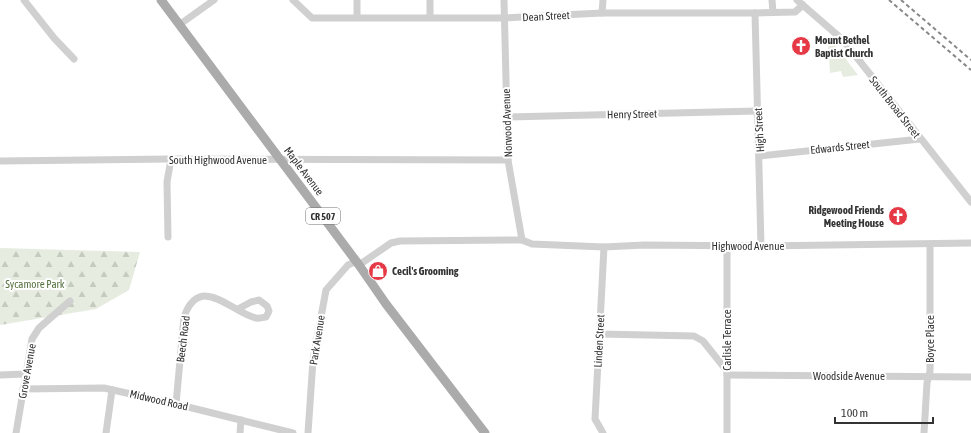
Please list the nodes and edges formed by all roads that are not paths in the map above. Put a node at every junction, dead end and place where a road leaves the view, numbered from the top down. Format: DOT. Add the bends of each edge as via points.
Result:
graph roads {
  1 [pos="24,0"];
  2 [pos="161,0"];
  3 [pos="214,0"];
  4 [pos="293,0"];
  5 [pos="357,0"];
  6 [pos="430,0"];
  7 [pos="504,0"];
  8 [pos="603,0"];
  9 [pos="772,0"];
  10 [pos="800,3"];
  11 [pos="773,12"];
  12 [pos="602,13"];
  13 [pos="755,13"];
  14 [pos="357,17"];
  15 [pos="430,17"];
  16 [pos="504,18"];
  17 [pos="179,25"];
  18 [pos="74,59"];
  19 [pos="757,111"];
  20 [pos="506,117"];
  21 [pos="920,139"];
  22 [pos="760,156"];
  23 [pos="171,159"];
  24 [pos="282,160"];
  25 [pos="508,160"];
  26 [pos="0,161"];
  27 [pos="971,202"];
  28 [pos="168,237"];
  29 [pos="524,241"];
  30 [pos="971,244"];
  31 [pos="930,245"];
  32 [pos="727,246"];
  33 [pos="761,246"];
  34 [pos="604,248"];
  35 [pos="358,263"];
  36 [pos="70,301"];
  37 [pos="238,309"];
  38 [pos="600,334"];
  39 [pos="727,373"];
  40 [pos="25,374"];
  41 [pos="0,375"];
  42 [pos="929,377"];
  43 [pos="971,377"];
  44 [pos="23,389"];
  45 [pos="112,390"];
  46 [pos="176,404"];
  47 [pos="241,420"];
  48 [pos="16,433"];
  49 [pos="106,433"];
  50 [pos="240,433"];
  51 [pos="293,433"];
  52 [pos="308,433"];
  53 [pos="485,433"];
  54 [pos="603,433"];
  55 [pos="727,433"];
  56 [pos="924,433"];
  1 -- 18 [label="street"];
  2 -- 17 [label="main road, Maple Avenue / CR 507"];
  3 -- 17 [label="street"];
  4 -- 14 [label="street, Dean Street" via="312,18"];
  5 -- 14 [label="street"];
  6 -- 15 [label="street"];
  7 -- 16 [label="street, Norwood Avenue"];
  8 -- 12 [label="street"];
  9 -- 11 [label="street"];
  10 -- 11 [label="street, Dean Street" via="795,12"];
  10 -- 21 [label="street, South Broad Street" via="843,40"];
  11 -- 13 [label="street, Dean Street"];
  12 -- 13 [label="street, Dean Street"];
  12 -- 16 [label="street, Dean Street"];
  13 -- 19 [label="street, High Street"];
  14 -- 15 [label="street, Dean Street"];
  15 -- 16 [label="street, Dean Street"];
  16 -- 20 [label="street, Norwood Avenue"];
  17 -- 24 [label="main road, Maple Avenue / CR 507"];
  19 -- 20 [label="street, Henry Street"];
  19 -- 22 [label="street, High Street"];
  20 -- 25 [label="street, Norwood Avenue"];
  21 -- 22 [label="street, Edwards Street"];
  21 -- 27 [label="street, South Broad Street"];
  22 -- 33 [label="street, High Street"];
  23 -- 24 [label="street, South Highwood Avenue"];
  23 -- 26 [label="street, South Highwood Avenue"];
  23 -- 28 [label="street" via="167,182"];
  24 -- 25 [label="street, South Highwood Avenue"];
  24 -- 35 [label="main road, Maple Avenue / CR 507"];
  25 -- 29 [label="street, Norwood Avenue"];
  29 -- 34 [label="street, Highwood Avenue" via="532,244"];
  29 -- 35 [label="street, Highwood Avenue" via="400,241 391,243"];
  30 -- 31 [label="street, Highwood Avenue"];
  31 -- 33 [label="street, Highwood Avenue"];
  31 -- 42 [label="street, Boyce Place"];
  32 -- 33 [label="street, Highwood Avenue"];
  32 -- 34 [label="street, Highwood Avenue" via="644,245"];
  32 -- 39 [label="street, Carlisle Terrace"];
  34 -- 38 [label="street, Linden Street"];
  35 -- 52 [label="street, Park Avenue" via="348,265 326,290 313,360"];
  35 -- 53 [label="main road, Maple Avenue / CR 507" via="386,304"];
  36 -- 40 [label="street, Grove Avenue" via="35,333"];
  37 -- 46 [label="street, Beech Road" via="220,298 206,296 194,301 186,310"];
  38 -- 39 [label="street" via="694,336 703,341"];
  38 -- 54 [label="street, Linden Street" via="595,419"];
  39 -- 42 [label="street, Woodside Avenue"];
  39 -- 55 [label="street, Carlisle Terrace"];
  40 -- 41 [label="street"];
  40 -- 44 [label="street, Grove Avenue"];
  42 -- 43 [label="street, Woodside Avenue"];
  42 -- 56 [label="street, Boyce Place"];
  44 -- 45 [label="street, Midwood Road"];
  44 -- 48 [label="street, Grove Avenue"];
  45 -- 46 [label="street, Midwood Road"];
  45 -- 49 [label="street"];
  46 -- 47 [label="street, Midwood Road"];
  47 -- 50 [label="street"];
  47 -- 51 [label="street, Midwood Road"];
}
